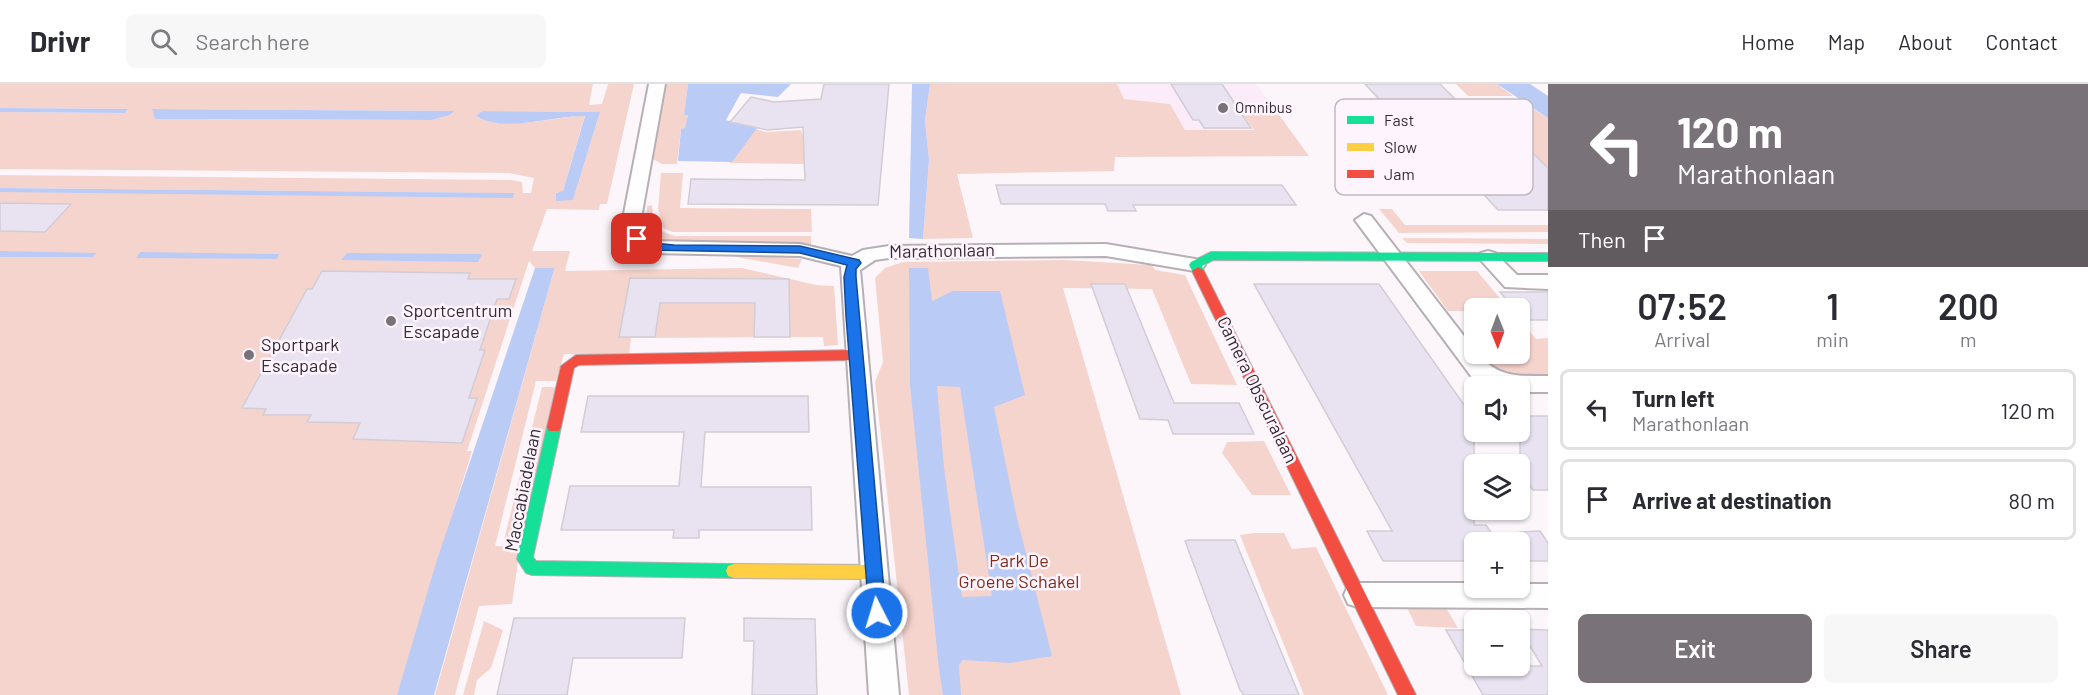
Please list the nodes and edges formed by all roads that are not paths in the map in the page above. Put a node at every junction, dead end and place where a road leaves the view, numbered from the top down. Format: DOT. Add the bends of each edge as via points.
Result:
graph roads {
  1 [pos="657,84"];
  2 [pos="1364,220"];
  3 [pos="1394,257"];
  4 [pos="1488,257"];
  5 [pos="1548,257"];
  6 [pos="855,263"];
  7 [pos="1195,265"];
  8 [pos="1548,282"];
  9 [pos="855,355"];
  10 [pos="1548,384"];
  11 [pos="874,572"];
  12 [pos="1358,595"];
  13 [pos="1548,596"];
  14 [pos="884,695"];
  15 [pos="1407,695"];
  1 -- 6 [label="street" via="631,224 637,239 649,247 674,249 800,250"];
  2 -- 3 [label="street"];
  3 -- 4 [label="street"];
  3 -- 7 [label="street" via="1211,256"];
  3 -- 10 [label="street" via="1479,370 1506,384"];
  4 -- 5 [label="street"];
  4 -- 8 [label="street" via="1512,282"];
  6 -- 7 [label="street, Marathonlaan" via="870,254 889,252 1106,250"];
  6 -- 9 [label="street" via="850,268 850,277"];
  7 -- 12 [label="street, Camera Obscuralaan"];
  9 -- 11 [label="street"];
  9 -- 11 [label="street, Maccabiadelaan" via="576,360 568,366 565,376 525,559 532,568 549,570"];
  11 -- 14 [label="street"];
  12 -- 13 [label="street"];
  12 -- 15 [label="street, Camera Obscuralaan"];
}
